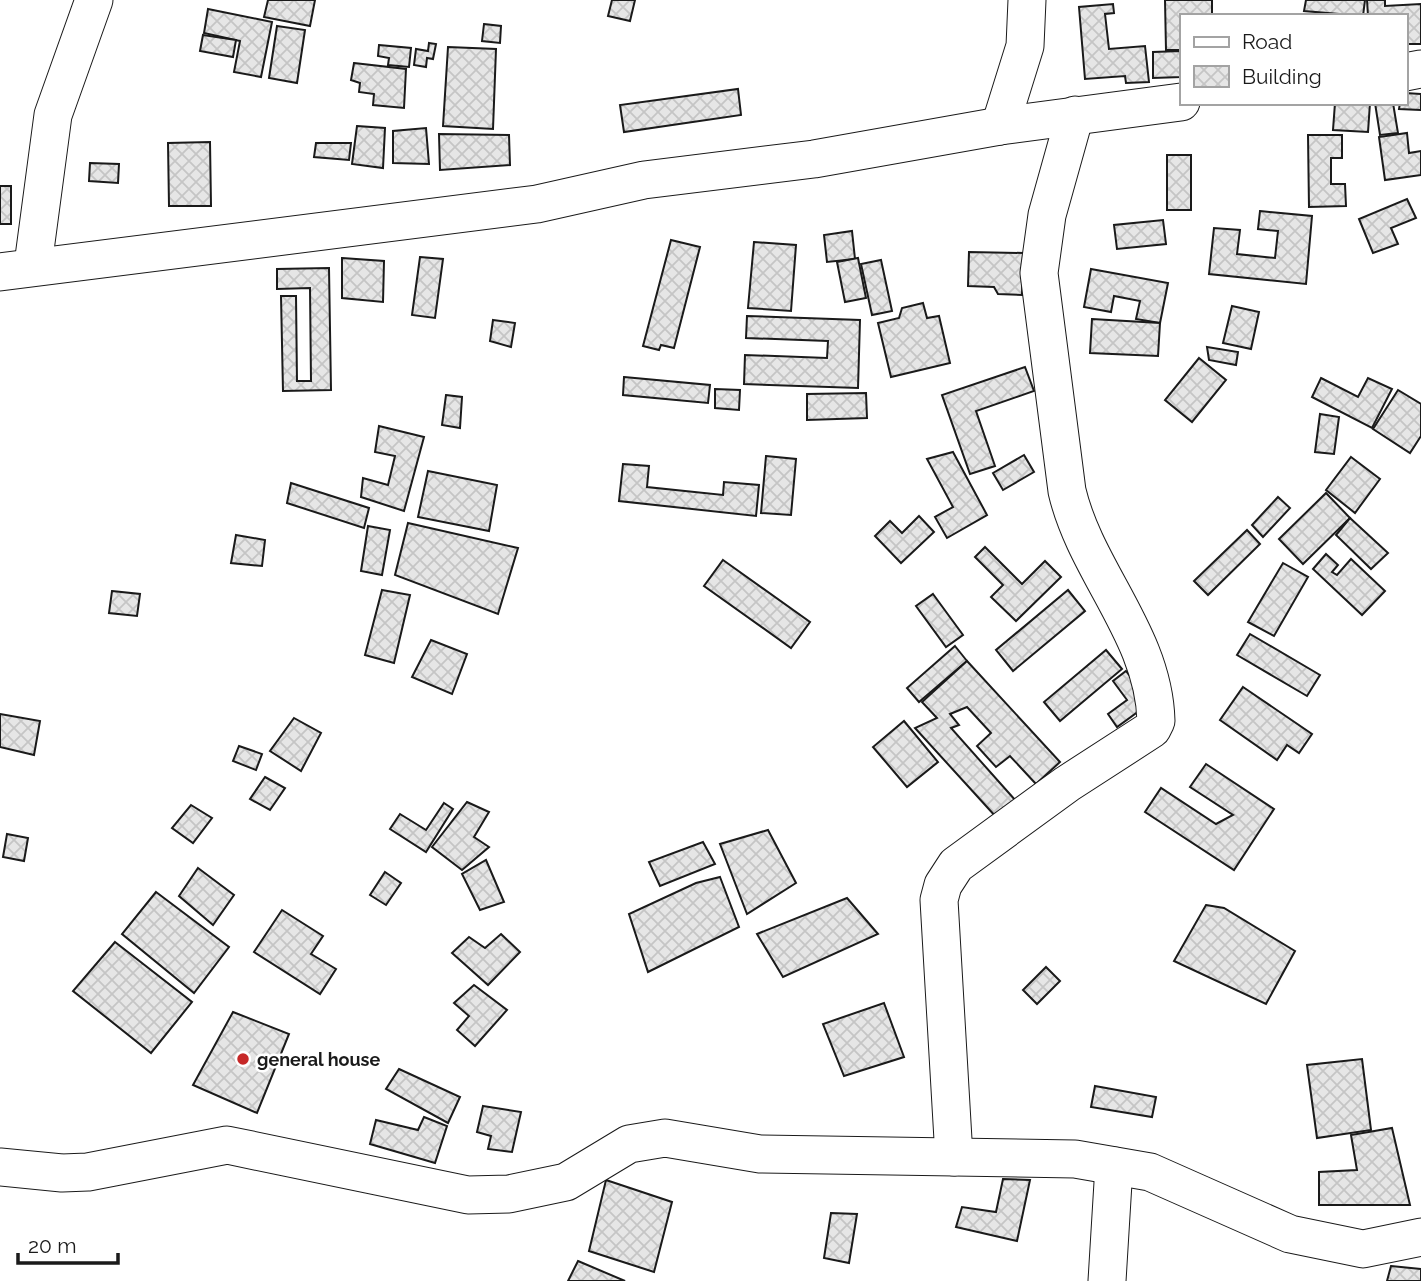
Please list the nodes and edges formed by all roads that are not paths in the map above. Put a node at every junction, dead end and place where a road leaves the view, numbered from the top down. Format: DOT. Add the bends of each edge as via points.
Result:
graph roads {
  1 [pos="94,0"];
  2 [pos="1027,0"];
  3 [pos="1180,102"];
  4 [pos="1075,115"];
  5 [pos="1000,126"];
  6 [pos="17,269"];
  7 [pos="954,1157"];
  8 [pos="1114,1166"];
  9 [pos="0,1167"];
  10 [pos="1421,1237"];
  11 [pos="1107,1281"];
  1 -- 6 [label="street" via="53,115"];
  2 -- 5 [label="street" via="1025,46"];
  3 -- 4 [label="street"];
  4 -- 5 [label="street"];
  4 -- 7 [label="street" via="1047,215 1039,273 1067,491 1074,521 1142,649 1156,721 1152,729 1066,784 956,865 943,885 939,900"];
  5 -- 6 [label="street" via="814,159 644,180 537,204"];
  7 -- 8 [label="street" via="1075,1159"];
  7 -- 9 [label="street" via="760,1154 648,1139 629,1144 566,1182 493,1195 468,1195 227,1145 88,1172"];
  8 -- 10 [label="street" via="1150,1172 1290,1234 1363,1248"];
  8 -- 11 [label="street"];
}
